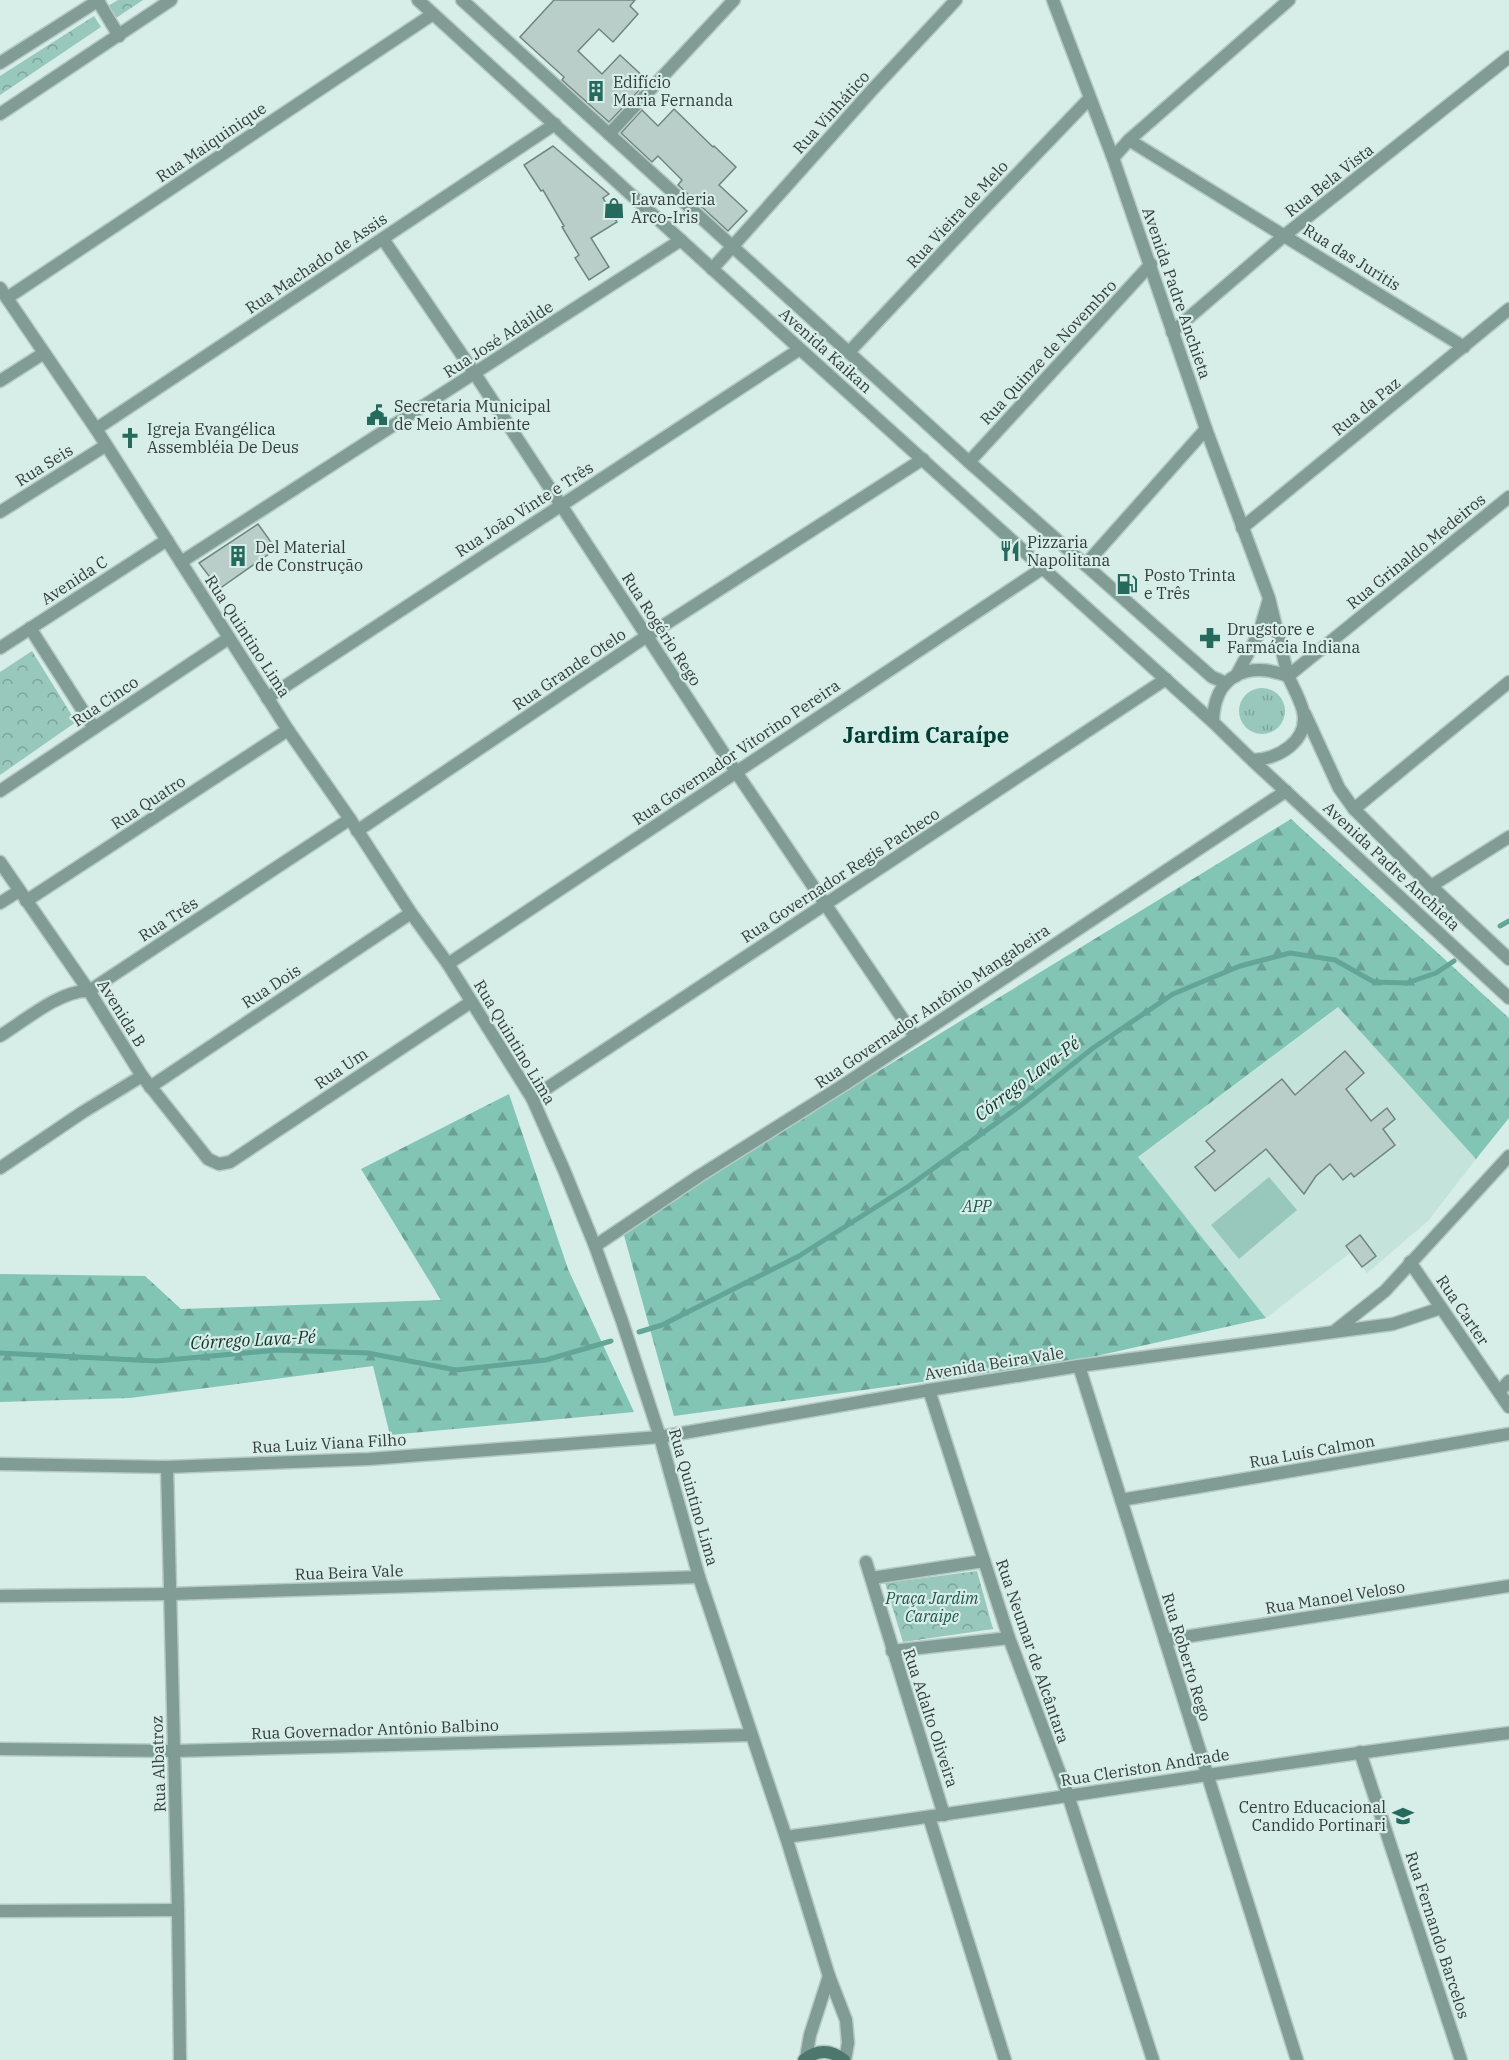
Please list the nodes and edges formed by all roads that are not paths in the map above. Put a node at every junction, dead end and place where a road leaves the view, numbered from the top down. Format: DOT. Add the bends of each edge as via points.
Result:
graph roads {
  1 [pos="98,0"];
  2 [pos="171,0"];
  3 [pos="418,0"];
  4 [pos="462,0"];
  5 [pos="734,0"];
  6 [pos="956,0"];
  7 [pos="1053,0"];
  8 [pos="1288,0"];
  9 [pos="433,14"];
  10 [pos="119,36"];
  11 [pos="1509,57"];
  12 [pos="0,63"];
  13 [pos="1089,99"];
  14 [pos="0,114"];
  15 [pos="555,124"];
  16 [pos="609,134"];
  17 [pos="1129,140"];
  18 [pos="1113,158"];
  19 [pos="1285,235"];
  20 [pos="383,238"];
  21 [pos="681,240"];
  22 [pos="732,247"];
  23 [pos="1151,264"];
  24 [pos="712,269"];
  25 [pos="3,293"];
  26 [pos="1509,309"];
  27 [pos="1172,332"];
  28 [pos="1464,347"];
  29 [pos="800,349"];
  30 [pos="849,352"];
  31 [pos="44,353"];
  32 [pos="475,374"];
  33 [pos="0,381"];
  34 [pos="96,429"];
  35 [pos="1206,429"];
  36 [pos="105,446"];
  37 [pos="923,459"];
  38 [pos="969,462"];
  39 [pos="1509,496"];
  40 [pos="561,505"];
  41 [pos="0,512"];
  42 [pos="1242,528"];
  43 [pos="166,540"];
  44 [pos="181,562"];
  45 [pos="1085,565"];
  46 [pos="1043,568"];
  47 [pos="1269,598"];
  48 [pos="30,628"];
  49 [pos="647,636"];
  50 [pos="229,638"];
  51 [pos="0,648"];
  52 [pos="1288,676"];
  53 [pos="1166,679"];
  54 [pos="1231,679"];
  55 [pos="1509,682"];
  56 [pos="267,698"];
  57 [pos="1304,713"];
  58 [pos="1213,722"];
  59 [pos="94,728"];
  60 [pos="288,730"];
  61 [pos="1252,760"];
  62 [pos="736,772"];
  63 [pos="0,791"];
  64 [pos="1286,791"];
  65 [pos="1354,809"];
  66 [pos="350,819"];
  67 [pos="357,831"];
  68 [pos="1509,837"];
  69 [pos="0,862"];
  70 [pos="1431,886"];
  71 [pos="19,891"];
  72 [pos="26,901"];
  73 [pos="0,903"];
  74 [pos="826,904"];
  75 [pos="411,913"];
  76 [pos="1509,959"];
  77 [pos="448,964"];
  78 [pos="89,991"];
  79 [pos="1509,998"];
  80 [pos="471,1002"];
  81 [pos="0,1036"];
  82 [pos="915,1037"];
  83 [pos="142,1076"];
  84 [pos="150,1087"];
  85 [pos="532,1098"];
  86 [pos="1509,1156"];
  87 [pos="230,1162"];
  88 [pos="0,1168"];
  89 [pos="595,1246"];
  90 [pos="1410,1262"];
  91 [pos="1442,1308"];
  92 [pos="1335,1331"];
  93 [pos="1079,1366"];
  94 [pos="1509,1381"];
  95 [pos="929,1390"];
  96 [pos="1499,1392"];
  97 [pos="1509,1407"];
  98 [pos="1509,1434"];
  99 [pos="660,1437"];
  100 [pos="0,1464"];
  101 [pos="167,1467"];
  102 [pos="1121,1500"];
  103 [pos="984,1561"];
  104 [pos="866,1562"];
  105 [pos="699,1577"];
  106 [pos="872,1578"];
  107 [pos="1509,1586"];
  108 [pos="170,1594"];
  109 [pos="0,1596"];
  110 [pos="1009,1638"];
  111 [pos="1165,1640"];
  112 [pos="892,1651"];
  113 [pos="1509,1733"];
  114 [pos="751,1735"];
  115 [pos="0,1749"];
  116 [pos="174,1751"];
  117 [pos="1360,1752"];
  118 [pos="1206,1774"];
  119 [pos="1068,1795"];
  120 [pos="945,1815"];
  121 [pos="928,1817"];
  122 [pos="786,1837"];
  123 [pos="178,1910"];
  124 [pos="0,1911"];
  125 [pos="829,1976"];
  126 [pos="805,2059"];
  127 [pos="180,2060"];
  128 [pos="845,2060"];
  129 [pos="1005,2060"];
  130 [pos="1154,2060"];
  131 [pos="1297,2060"];
  132 [pos="1461,2060"];
  1 -- 10 [label="street"];
  1 -- 12 [label="street"];
  2 -- 10 [label="street"];
  3 -- 9 [label="street, Avenida Kaikan"];
  4 -- 16 [label="street, Avenida Kaikan"];
  5 -- 16 [label="street"];
  6 -- 22 [label="street, Rua Vinhático"];
  7 -- 13 [label="street, Avenida Padre Anchieta"];
  8 -- 17 [label="street"];
  9 -- 15 [label="street, Avenida Kaikan"];
  9 -- 25 [label="street, Rua Maiquinique"];
  10 -- 14 [label="street"];
  11 -- 19 [label="street, Rua Bela Vista"];
  13 -- 18 [label="street, Avenida Padre Anchieta"];
  13 -- 30 [label="street, Rua Vieira de Melo"];
  15 -- 20 [label="street, Rua Machado de Assis"];
  15 -- 21 [label="street, Avenida Kaikan"];
  16 -- 22 [label="street, Avenida Kaikan"];
  17 -- 18 [label="street"];
  17 -- 19 [label="street, Rua das Juritis"];
  18 -- 23 [label="street, Avenida Padre Anchieta"];
  19 -- 27 [label="street, Rua Bela Vista"];
  19 -- 28 [label="street, Rua das Juritis"];
  20 -- 32 [label="street, Rua Rogério Rego"];
  20 -- 34 [label="street, Rua Machado de Assis"];
  21 -- 24 [label="street, Avenida Kaikan"];
  21 -- 32 [label="street, Rua José Adailde"];
  22 -- 24 [label="street, Rua Vinhático"];
  22 -- 30 [label="street, Avenida Kaikan"];
  23 -- 27 [label="street, Avenida Padre Anchieta"];
  23 -- 38 [label="street, Rua Quinze de Novembro"];
  24 -- 29 [label="street, Avenida Kaikan"];
  25 -- 31 [label="street, Rua Quintino Lima"];
  26 -- 28 [label="street, Rua da Paz"];
  27 -- 35 [label="street, Avenida Padre Anchieta"];
  28 -- 42 [label="street, Rua da Paz"];
  29 -- 37 [label="street, Avenida Kaikan"];
  29 -- 40 [label="street, Rua João Vinte e Três"];
  30 -- 38 [label="street, Avenida Kaikan"];
  31 -- 33 [label="street"];
  31 -- 34 [label="street, Rua Quintino Lima"];
  32 -- 40 [label="street, Rua Rogério Rego"];
  32 -- 44 [label="street, Rua José Adailde"];
  34 -- 36 [label="street, Rua Quintino Lima"];
  35 -- 42 [label="street, Avenida Padre Anchieta"];
  35 -- 45 [label="street"];
  36 -- 41 [label="street, Rua Seis"];
  36 -- 43 [label="street, Rua Quintino Lima"];
  37 -- 46 [label="street, Avenida Kaikan"];
  37 -- 49 [label="street, Rua Grande Otelo"];
  38 -- 45 [label="street, Avenida Kaikan"];
  39 -- 52 [label="street, Rua Grinaldo Medeiros"];
  40 -- 49 [label="street, Rua Rogério Rego"];
  40 -- 56 [label="street, Rua João Vinte e Três"];
  42 -- 47 [label="street, Avenida Padre Anchieta"];
  43 -- 44 [label="street, Rua Quintino Lima"];
  43 -- 48 [label="street, Avenida C"];
  44 -- 50 [label="street, Rua Quintino Lima"];
  45 -- 54 [label="street, Avenida Kaikan" via="1212,677"];
  46 -- 53 [label="street, Avenida Kaikan"];
  46 -- 62 [label="street, Rua Governador Vitorino Pereira"];
  47 -- 52 [label="street, Avenida Padre Anchieta"];
  47 -- 54 [label="street" via="1259,633"];
  48 -- 51 [label="street, Avenida C"];
  48 -- 59 [label="street"];
  49 -- 62 [label="street, Rua Rogério Rego"];
  49 -- 67 [label="street, Rua Grande Otelo"];
  50 -- 56 [label="street, Rua Quintino Lima"];
  50 -- 59 [label="street, Rua Cinco"];
  52 -- 54 [label="street" via="1259,669 1244,671"];
  52 -- 57 [label="street, Avenida Padre Anchieta"];
  53 -- 58 [label="street, Avenida Kaikan"];
  53 -- 74 [label="street, Rua Governador Regis Pacheco"];
  54 -- 58 [label="street" via="1216,698"];
  55 -- 65 [label="street"];
  56 -- 60 [label="street, Rua Quintino Lima"];
  57 -- 61 [label="street" via="1298,738 1287,750 1271,758"];
  57 -- 65 [label="street, Avenida Padre Anchieta" via="1339,788"];
  58 -- 61 [label="street, Avenida Padre Anchieta"];
  59 -- 63 [label="street, Rua Cinco"];
  60 -- 66 [label="street, Rua Quintino Lima"];
  60 -- 72 [label="street, Rua Quatro"];
  61 -- 64 [label="street, Avenida Padre Anchieta"];
  62 -- 74 [label="street, Rua Rogério Rego"];
  62 -- 77 [label="street, Rua Governador Vitorino Pereira"];
  64 -- 79 [label="street, Avenida Padre Anchieta"];
  64 -- 82 [label="street, Rua Governador Antônio Mangabeira"];
  65 -- 70 [label="street, Avenida Padre Anchieta"];
  66 -- 67 [label="street, Rua Quintino Lima"];
  66 -- 78 [label="street, Rua Três"];
  67 -- 75 [label="street, Rua Quintino Lima"];
  68 -- 70 [label="street"];
  69 -- 71 [label="street, Avenida B"];
  70 -- 76 [label="street, Avenida Padre Anchieta"];
  71 -- 72 [label="street, Avenida B"];
  71 -- 73 [label="street"];
  72 -- 78 [label="street, Avenida B"];
  74 -- 82 [label="street, Rua Rogério Rego"];
  74 -- 85 [label="street, Rua Governador Regis Pacheco"];
  75 -- 77 [label="street, Rua Quintino Lima"];
  75 -- 84 [label="street, Rua Dois"];
  77 -- 80 [label="street, Rua Quintino Lima"];
  78 -- 81 [label="street, Rua Três" via="66,994"];
  78 -- 83 [label="street, Avenida B"];
  80 -- 85 [label="street, Rua Quintino Lima"];
  80 -- 87 [label="street, Rua Um"];
  82 -- 89 [label="street, Rua Governador Antônio Mangabeira"];
  83 -- 84 [label="street, Avenida B"];
  83 -- 88 [label="street"];
  84 -- 87 [label="street, Avenida B" via="208,1159 219,1164"];
  85 -- 89 [label="street, Rua Quintino Lima"];
  86 -- 90 [label="street, Avenida Beira Vale"];
  89 -- 99 [label="street, Rua Quintino Lima"];
  90 -- 91 [label="street, Rua Carter"];
  90 -- 92 [label="street, Avenida Beira Vale" via="1374,1301"];
  91 -- 92 [label="street, Avenida Beira Vale" via="1393,1324"];
  91 -- 96 [label="street, Rua Carter"];
  92 -- 93 [label="street, Avenida Beira Vale"];
  93 -- 95 [label="street, Avenida Beira Vale"];
  93 -- 102 [label="street, Rua Roberto Rego"];
  94 -- 96 [label="street"];
  95 -- 99 [label="street, Avenida Beira Vale"];
  95 -- 103 [label="street, Rua Neumar de Alcântara"];
  96 -- 97 [label="street, Rua Carter"];
  98 -- 102 [label="street, Rua Luís Calmon"];
  99 -- 101 [label="street, Rua Luiz Viana Filho" via="369,1459"];
  99 -- 105 [label="street, Rua Quintino Lima"];
  100 -- 101 [label="street, Rua Luiz Viana Filho"];
  101 -- 108 [label="street, Rua Albatroz"];
  102 -- 111 [label="street, Rua Roberto Rego"];
  103 -- 106 [label="street"];
  103 -- 110 [label="street, Rua Neumar de Alcântara"];
  104 -- 106 [label="street, Rua Adalto Oliveira"];
  105 -- 108 [label="street, Rua Beira Vale"];
  105 -- 114 [label="street, Rua Quintino Lima"];
  106 -- 112 [label="street, Rua Adalto Oliveira"];
  107 -- 111 [label="street, Rua Manoel Veloso"];
  108 -- 109 [label="street, Rua Beira Vale"];
  108 -- 116 [label="street, Rua Albatroz"];
  110 -- 112 [label="street"];
  110 -- 119 [label="street, Rua Neumar de Alcântara"];
  111 -- 118 [label="street, Rua Roberto Rego"];
  112 -- 120 [label="street, Rua Adalto Oliveira"];
  113 -- 117 [label="street, Rua Cleriston Andrade"];
  114 -- 116 [label="street, Rua Governador Antônio Balbino"];
  114 -- 122 [label="street, Rua Quintino Lima"];
  115 -- 116 [label="street, Rua Governador Antônio Balbino"];
  116 -- 123 [label="street, Rua Albatroz"];
  117 -- 118 [label="street, Rua Cleriston Andrade"];
  117 -- 132 [label="street, Rua Fernando Barcelos"];
  118 -- 119 [label="street, Rua Cleriston Andrade"];
  118 -- 131 [label="street, Rua Roberto Rego"];
  119 -- 120 [label="street, Rua Cleriston Andrade"];
  119 -- 130 [label="street, Rua Neumar de Alcântara"];
  120 -- 121 [label="street, Rua Cleriston Andrade"];
  121 -- 122 [label="street, Rua Cleriston Andrade"];
  121 -- 129 [label="street"];
  122 -- 125 [label="street, Rua Quintino Lima"];
  123 -- 124 [label="street"];
  123 -- 127 [label="street, Rua Albatroz"];
  125 -- 126 [label="street"];
  125 -- 128 [label="street, Rua Quintino Lima" via="846,2020"];
  126 -- 128 [label="main road" via="826,2051"];
}
